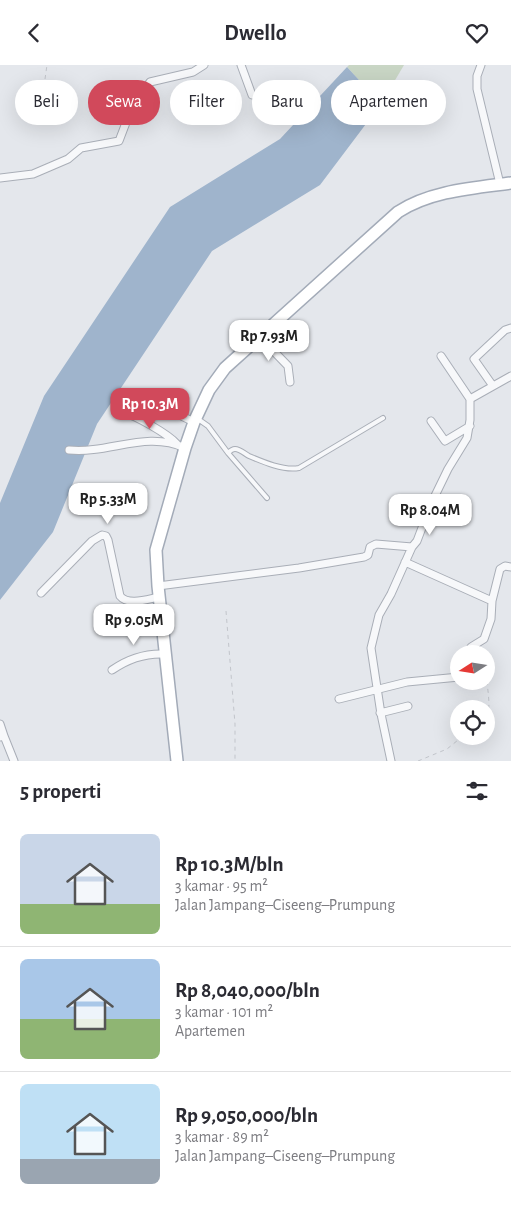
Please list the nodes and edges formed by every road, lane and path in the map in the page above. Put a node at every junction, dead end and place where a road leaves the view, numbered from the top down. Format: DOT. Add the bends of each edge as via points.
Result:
graph roads {
  1 [pos="47,65"];
  2 [pos="204,65"];
  3 [pos="241,65"];
  4 [pos="481,65"];
  5 [pos="45,79"];
  6 [pos="252,95"];
  7 [pos="0,178"];
  8 [pos="505,184"];
  9 [pos="511,327"];
  10 [pos="259,336"];
  11 [pos="441,356"];
  12 [pos="511,376"];
  13 [pos="290,382"];
  14 [pos="494,386"];
  15 [pos="470,399"];
  16 [pos="171,411"];
  17 [pos="122,412"];
  18 [pos="383,418"];
  19 [pos="195,420"];
  20 [pos="431,421"];
  21 [pos="470,426"];
  22 [pos="181,446"];
  23 [pos="69,450"];
  24 [pos="228,453"];
  25 [pos="266,498"];
  26 [pos="412,547"];
  27 [pos="405,562"];
  28 [pos="511,567"];
  29 [pos="158,592"];
  30 [pos="41,593"];
  31 [pos="492,601"];
  32 [pos="226,611"];
  33 [pos="474,645"];
  34 [pos="166,654"];
  35 [pos="112,670"];
  36 [pos="450,678"];
  37 [pos="377,689"];
  38 [pos="339,699"];
  39 [pos="408,706"];
  40 [pos="380,713"];
  41 [pos="0,724"];
  42 [pos="2,736"];
  43 [pos="452,745"];
  44 [pos="14,761"];
  45 [pos="177,761"];
  46 [pos="235,761"];
  47 [pos="391,761"];
  48 [pos="418,761"];
  1 -- 5 [label="path"];
  2 -- 7 [label="street" via="194,72 150,81 132,107 121,138 116,143 81,148 68,159 33,174"];
  3 -- 6 [label="street"];
  4 -- 8 [label="street" via="477,89"];
  8 -- 10 [label="main road" via="425,198 404,208"];
  9 -- 14 [label="street" via="474,359"];
  10 -- 13 [label="street" via="288,366"];
  10 -- 19 [label="main road" via="224,368 202,402"];
  11 -- 15 [label="street"];
  12 -- 14 [label="street"];
  14 -- 15 [label="street"];
  15 -- 21 [label="street"];
  16 -- 19 [label="street"];
  17 -- 22 [label="street" via="168,435"];
  18 -- 24 [label="lane" via="299,468 278,466 237,449"];
  19 -- 22 [label="main road"];
  19 -- 24 [label="lane" via="208,426"];
  20 -- 21 [label="street" via="446,441"];
  21 -- 26 [label="street"];
  22 -- 23 [label="street" via="148,441 89,451"];
  22 -- 29 [label="main road" via="156,550"];
  24 -- 25 [label="lane"];
  26 -- 27 [label="street"];
  26 -- 29 [label="street" via="376,544 364,557"];
  27 -- 31 [label="street"];
  27 -- 37 [label="street" via="379,615 372,642"];
  28 -- 31 [label="street" via="505,566 500,570"];
  29 -- 30 [label="street" via="130,601 123,599 108,540 102,535 92,541"];
  29 -- 34 [label="main road"];
  31 -- 33 [label="street" via="491,619 484,639"];
  32 -- 46 [label="path"];
  34 -- 35 [label="street" via="152,653 131,658"];
  34 -- 45 [label="main road"];
  36 -- 37 [label="street" via="411,681"];
  37 -- 38 [label="street"];
  37 -- 40 [label="street"];
  39 -- 40 [label="street"];
  40 -- 47 [label="street"];
  41 -- 42 [label="street"];
  42 -- 44 [label="street"];
  43 -- 48 [label="path"];
}
